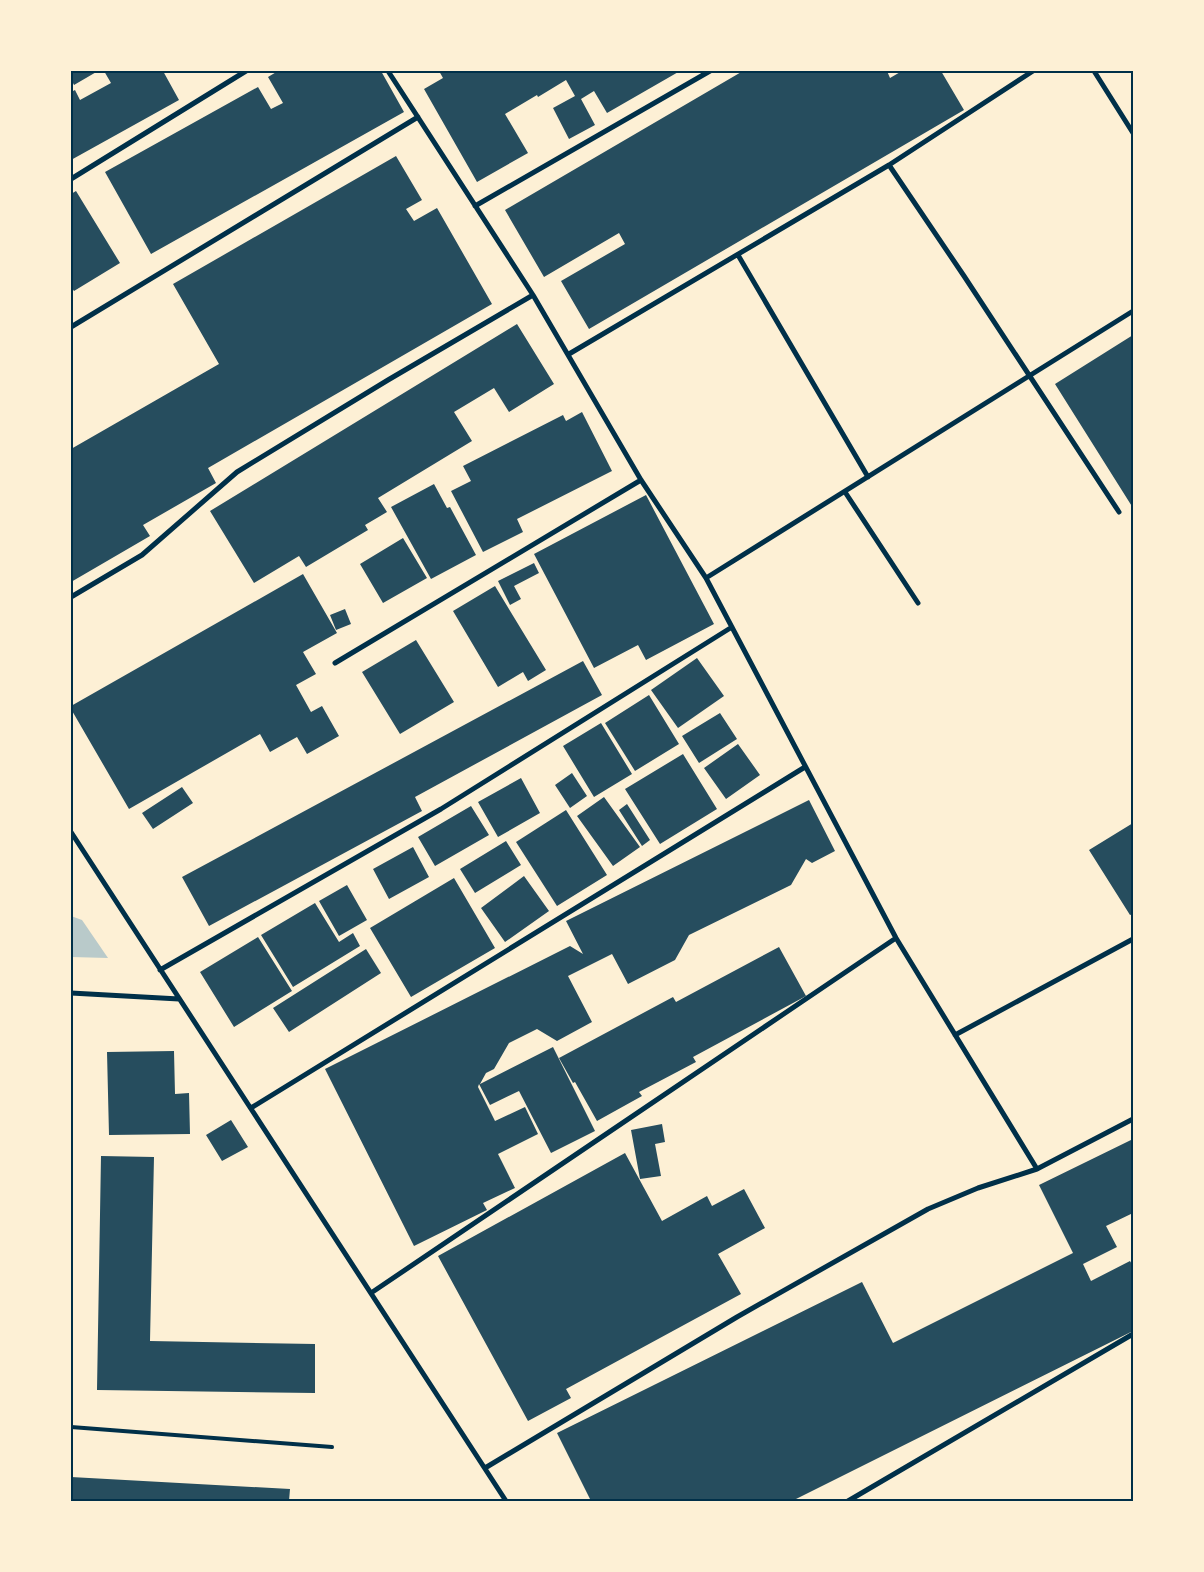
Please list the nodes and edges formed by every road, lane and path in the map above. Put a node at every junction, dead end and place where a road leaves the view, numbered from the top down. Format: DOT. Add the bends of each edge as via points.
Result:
graph roads {
  1 [pos="246,71"];
  2 [pos="388,71"];
  3 [pos="710,71"];
  4 [pos="1033,71"];
  5 [pos="1094,71"];
  6 [pos="418,117"];
  7 [pos="1133,133"];
  8 [pos="889,166"];
  9 [pos="71,179"];
  10 [pos="475,206"];
  11 [pos="738,255"];
  12 [pos="533,295"];
  13 [pos="1133,311"];
  14 [pos="71,327"];
  15 [pos="569,354"];
  16 [pos="1029,376"];
  17 [pos="868,477"];
  18 [pos="641,480"];
  19 [pos="845,492"];
  20 [pos="1119,512"];
  21 [pos="706,578"];
  22 [pos="71,597"];
  23 [pos="918,603"];
  24 [pos="732,627"];
  25 [pos="335,663"];
  26 [pos="805,767"];
  27 [pos="71,832"];
  28 [pos="896,938"];
  29 [pos="1133,939"];
  30 [pos="160,970"];
  31 [pos="71,993"];
  32 [pos="179,999"];
  33 [pos="955,1035"];
  34 [pos="251,1108"];
  35 [pos="1133,1119"];
  36 [pos="1037,1169"];
  37 [pos="372,1293"];
  38 [pos="1133,1334"];
  39 [pos="71,1426"];
  40 [pos="332,1446"];
  41 [pos="485,1468"];
  42 [pos="506,1501"];
  43 [pos="848,1501"];
  1 -- 9 [label="street"];
  2 -- 6 [label="street"];
  3 -- 10 [label="street"];
  4 -- 8 [label="street"];
  5 -- 7 [label="street"];
  6 -- 10 [label="street"];
  6 -- 14 [label="street"];
  8 -- 11 [label="street"];
  8 -- 16 [label="street"];
  10 -- 12 [label="street"];
  11 -- 15 [label="street"];
  11 -- 17 [label="street"];
  12 -- 15 [label="street"];
  12 -- 22 [label="street" via="237,472 142,555"];
  13 -- 16 [label="street"];
  15 -- 18 [label="street"];
  16 -- 17 [label="street"];
  16 -- 20 [label="street"];
  17 -- 19 [label="street"];
  18 -- 21 [label="street"];
  18 -- 25 [label="street"];
  19 -- 21 [label="street"];
  19 -- 23 [label="street"];
  21 -- 24 [label="street"];
  24 -- 26 [label="street"];
  24 -- 30 [label="street" via="441,809"];
  26 -- 28 [label="street"];
  26 -- 34 [label="street"];
  27 -- 30 [label="street"];
  28 -- 33 [label="street"];
  28 -- 37 [label="street"];
  29 -- 33 [label="street"];
  30 -- 32 [label="street"];
  31 -- 32 [label="street"];
  32 -- 34 [label="street"];
  33 -- 36 [label="street"];
  34 -- 37 [label="street"];
  35 -- 36 [label="street"];
  36 -- 41 [label="street" via="928,1209 738,1317"];
  37 -- 41 [label="street"];
  38 -- 43 [label="street"];
  39 -- 40 [label="lane"];
  41 -- 42 [label="street"];
}
